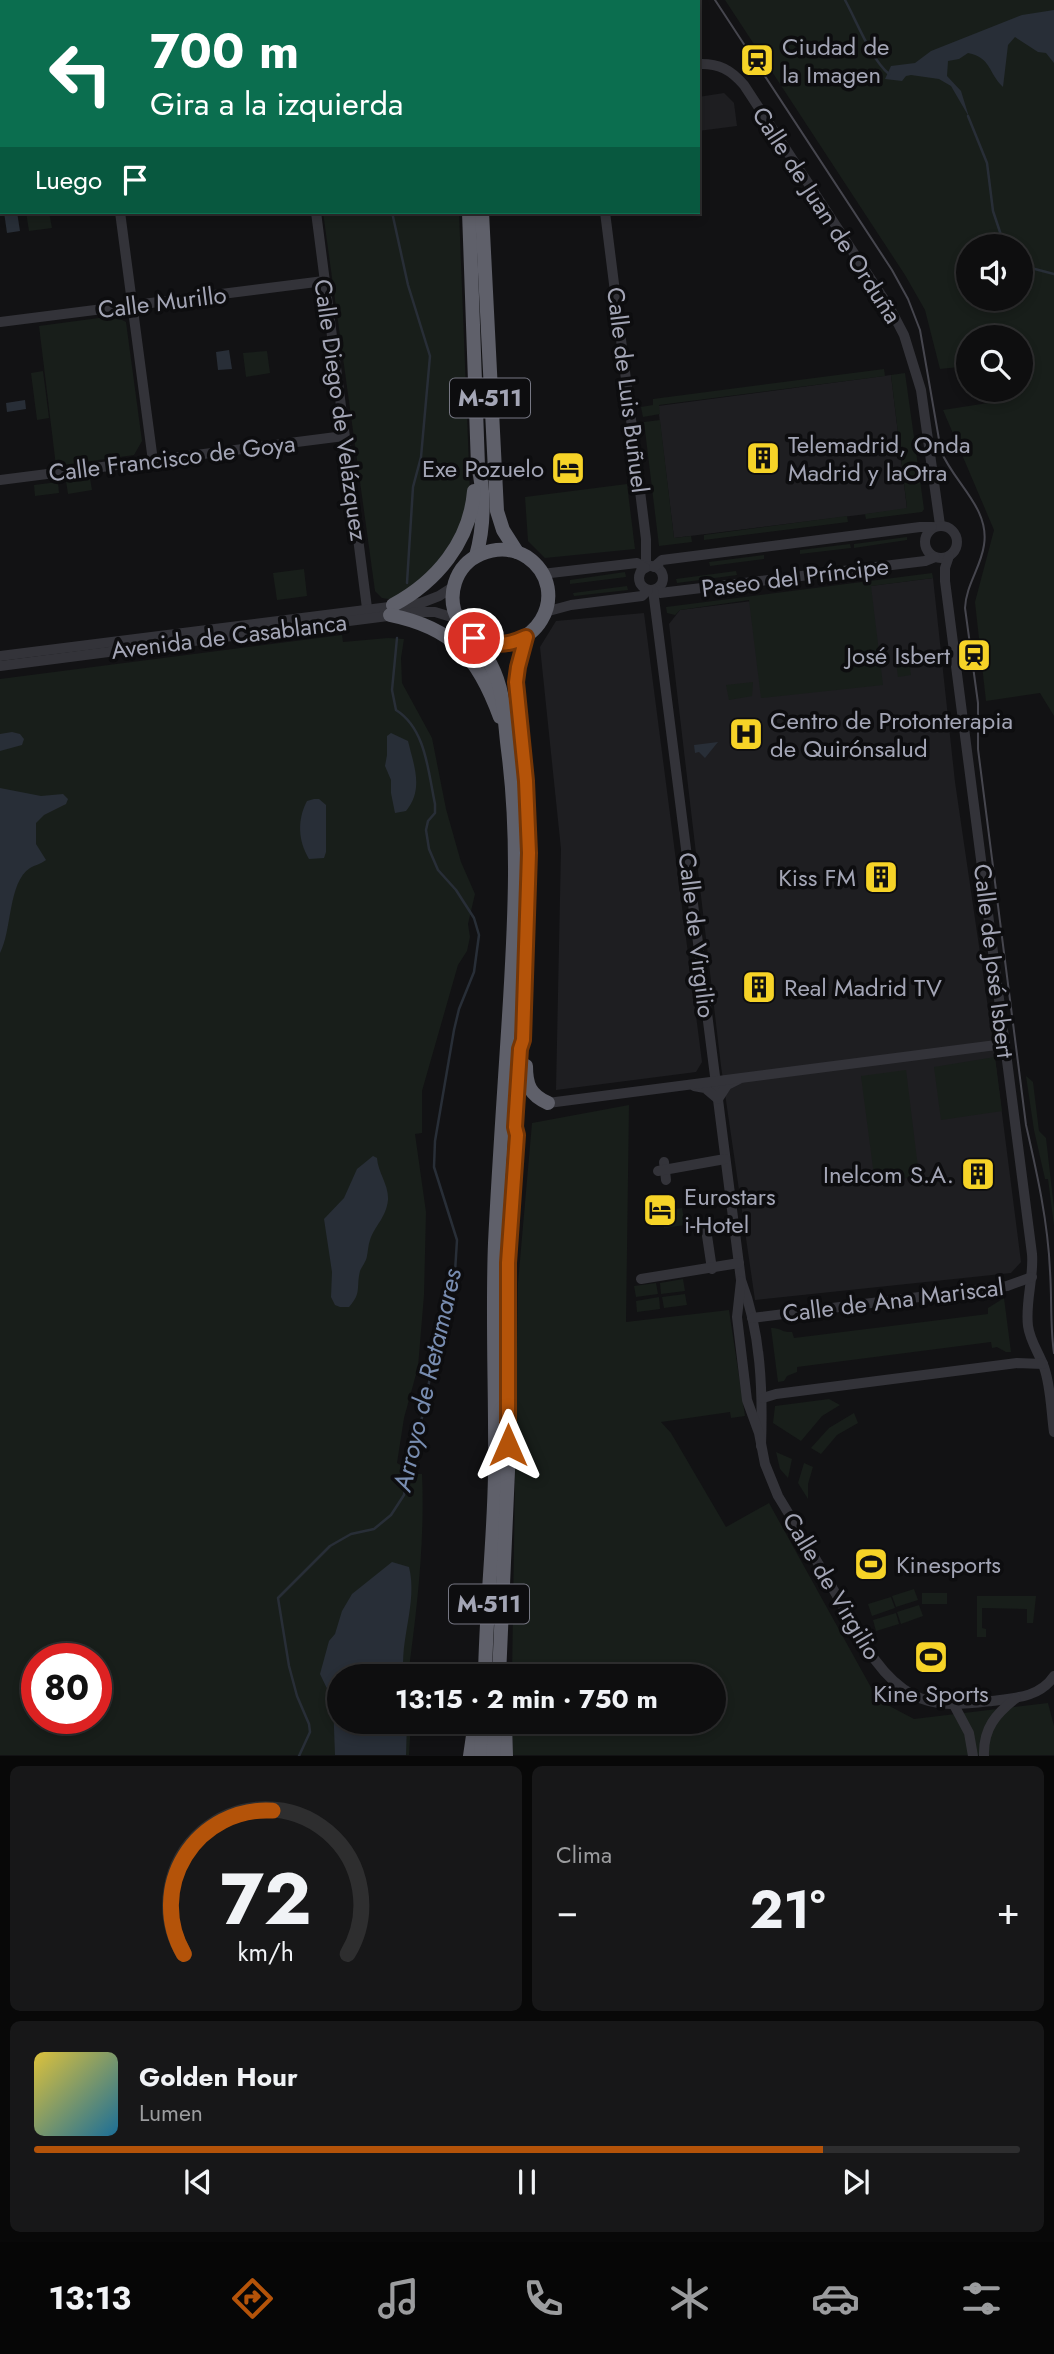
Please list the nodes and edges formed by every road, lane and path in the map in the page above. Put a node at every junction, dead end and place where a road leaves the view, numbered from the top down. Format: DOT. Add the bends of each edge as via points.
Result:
graph roads {
  1 [pos="700,64"];
  2 [pos="120,214"];
  3 [pos="316,214"];
  4 [pos="469,214"];
  5 [pos="482,214"];
  6 [pos="605,214"];
  7 [pos="324,281"];
  8 [pos="133,305"];
  9 [pos="0,322"];
  10 [pos="344,436"];
  11 [pos="153,461"];
  12 [pos="478,466"];
  13 [pos="0,480"];
  14 [pos="936,526"];
  15 [pos="517,552"];
  16 [pos="476,556"];
  17 [pos="949,556"];
  18 [pos="935,557"];
  19 [pos="648,568"];
  20 [pos="542,574"];
  21 [pos="453,587"];
  22 [pos="652,590"];
  23 [pos="367,608"];
  24 [pos="392,610"];
  25 [pos="545,612"];
  26 [pos="458,620"];
  27 [pos="526,637"];
  28 [pos="474,638"];
  29 [pos="0,656"];
  30 [pos="0,666"];
  31 [pos="507,738"];
  32 [pos="523,1040"];
  33 [pos="1004,1044"];
  34 [pos="741,1079"];
  35 [pos="715,1080"];
  36 [pos="690,1085"];
  37 [pos="718,1099"];
  38 [pos="548,1103"];
  39 [pos="517,1135"];
  40 [pos="726,1159"];
  41 [pos="663,1171"];
  42 [pos="706,1229"];
  43 [pos="739,1263"];
  44 [pos="712,1269"];
  45 [pos="1032,1277"];
  46 [pos="641,1279"];
  47 [pos="741,1280"];
  48 [pos="752,1318"];
  49 [pos="1043,1364"];
  50 [pos="763,1398"];
  51 [pos="1054,1432"];
  52 [pos="761,1446"];
  53 [pos="490,1664"];
  54 [pos="491,1664"];
  55 [pos="1054,1676"];
  56 [pos="1017,1698"];
  57 [pos="954,1705"];
  58 [pos="473,1734"];
  59 [pos="482,1734"];
  60 [pos="495,1734"];
  61 [pos="505,1734"];
  62 [pos="470,1755"];
  63 [pos="481,1755"];
  64 [pos="494,1755"];
  65 [pos="506,1755"];
  66 [pos="973,1755"];
  67 [pos="984,1755"];
  1 -- 14 [label="street, Calle de Juan de Orduña" via="715,64 735,74 744,85 904,335 921,390"];
  2 -- 8 [label="street"];
  3 -- 7 [label="street, Calle Diego de Velázquez"];
  4 -- 12 [label="highway, M-511"];
  5 -- 15 [label="highway, M-511" via="497,511"];
  6 -- 19 [label="street, Calle de Luis Buñuel"];
  7 -- 8 [label="street, Calle Murillo"];
  7 -- 10 [label="street, Calle Diego de Velázquez"];
  8 -- 9 [label="street, Calle Murillo"];
  8 -- 11 [label="street"];
  10 -- 11 [label="street, Calle Francisco de Goya"];
  10 -- 23 [label="street, Calle Diego de Velázquez"];
  11 -- 13 [label="street, Calle Francisco de Goya"];
  12 -- 16 [label="highway, M-511" via="482,524"];
  12 -- 24 [label="highway" via="473,504 456,548 430,580"];
  14 -- 17 [label="street" via="955,533 955,550"];
  14 -- 18 [label="street" via="927,532 925,547"];
  14 -- 19 [label="street, Paseo del Príncipe" via="662,560"];
  15 -- 16 [label="highway" via="489,550"];
  15 -- 20 [label="highway, M-511"];
  16 -- 21 [label="highway, M-511"];
  17 -- 18 [label="street"];
  17 -- 33 [label="street, Calle de José Isbert" via="945,581"];
  18 -- 22 [label="street, Paseo del Príncipe" via="660,593"];
  19 -- 20 [label="street, Paseo del Príncipe" via="637,563"];
  19 -- 22 [label="street" via="639,577 640,583"];
  19 -- 22 [label="street" via="659,569 663,580"];
  20 -- 25 [label="highway" via="548,599"];
  21 -- 24 [label="street, Avenida de Casablanca" via="432,600"];
  21 -- 26 [label="highway"];
  22 -- 25 [label="street, Paseo del Príncipe" via="642,596"];
  22 -- 35 [label="street, Calle de Virgilio"];
  23 -- 24 [label="street, Avenida de Casablanca"];
  23 -- 29 [label="street, Avenida de Casablanca"];
  24 -- 26 [label="street, Avenida de Casablanca" via="435,612"];
  24 -- 30 [label="street, Avenida de Casablanca"];
  24 -- 31 [label="highway" via="440,632 467,655 492,696"];
  25 -- 27 [label="highway, M-511"];
  26 -- 28 [label="highway, M-511"];
  27 -- 28 [label="highway" via="500,645"];
  27 -- 32 [label="highway, M-511" via="516,682 529,853"];
  28 -- 31 [label="highway, M-511" via="501,689"];
  31 -- 53 [label="highway, M-511" via="516,900 495,1245"];
  32 -- 38 [label="highway, M-511" via="531,1093"];
  32 -- 39 [label="highway, M-511"];
  33 -- 34 [label="street"];
  33 -- 45 [label="street, Calle de José Isbert"];
  34 -- 35 [label="street"];
  34 -- 37 [label="street" via="727,1085"];
  35 -- 36 [label="street"];
  35 -- 37 [label="street, Calle de Virgilio"];
  36 -- 37 [label="street" via="705,1088"];
  36 -- 38 [label="street"];
  37 -- 40 [label="street, Calle de Virgilio"];
  38 -- 39 [label="highway, M-511" via="523,1113"];
  39 -- 54 [label="highway, M-511" via="508,1263 508,1471"];
  40 -- 41 [label="street"];
  40 -- 43 [label="street, Calle de Virgilio"];
  42 -- 44 [label="street"];
  43 -- 44 [label="street"];
  43 -- 47 [label="street, Calle de Virgilio"];
  44 -- 46 [label="street"];
  45 -- 48 [label="street, Calle de Ana Mariscal" via="1007,1286"];
  45 -- 49 [label="street, Calle de José Isbert" via="1028,1323"];
  47 -- 48 [label="street, Calle de Virgilio"];
  47 -- 52 [label="street, Calle de Virgilio" via="737,1317 747,1400"];
  48 -- 50 [label="street, Calle de Virgilio"];
  49 -- 50 [label="street" via="1017,1363"];
  49 -- 51 [label="street, Calle de José Isbert"];
  50 -- 52 [label="street, Calle de Virgilio"];
  52 -- 57 [label="street, Calle de Virgilio" via="778,1496 876,1660 914,1695"];
  55 -- 56 [label="street" via="1034,1694"];
  56 -- 57 [label="street, Calle de Virgilio"];
  56 -- 67 [label="street" via="989,1724"];
  57 -- 66 [label="street" via="969,1733"];
  58 -- 62 [label="highway"];
  59 -- 63 [label="highway"];
  60 -- 64 [label="highway"];
  61 -- 65 [label="highway"];
}
